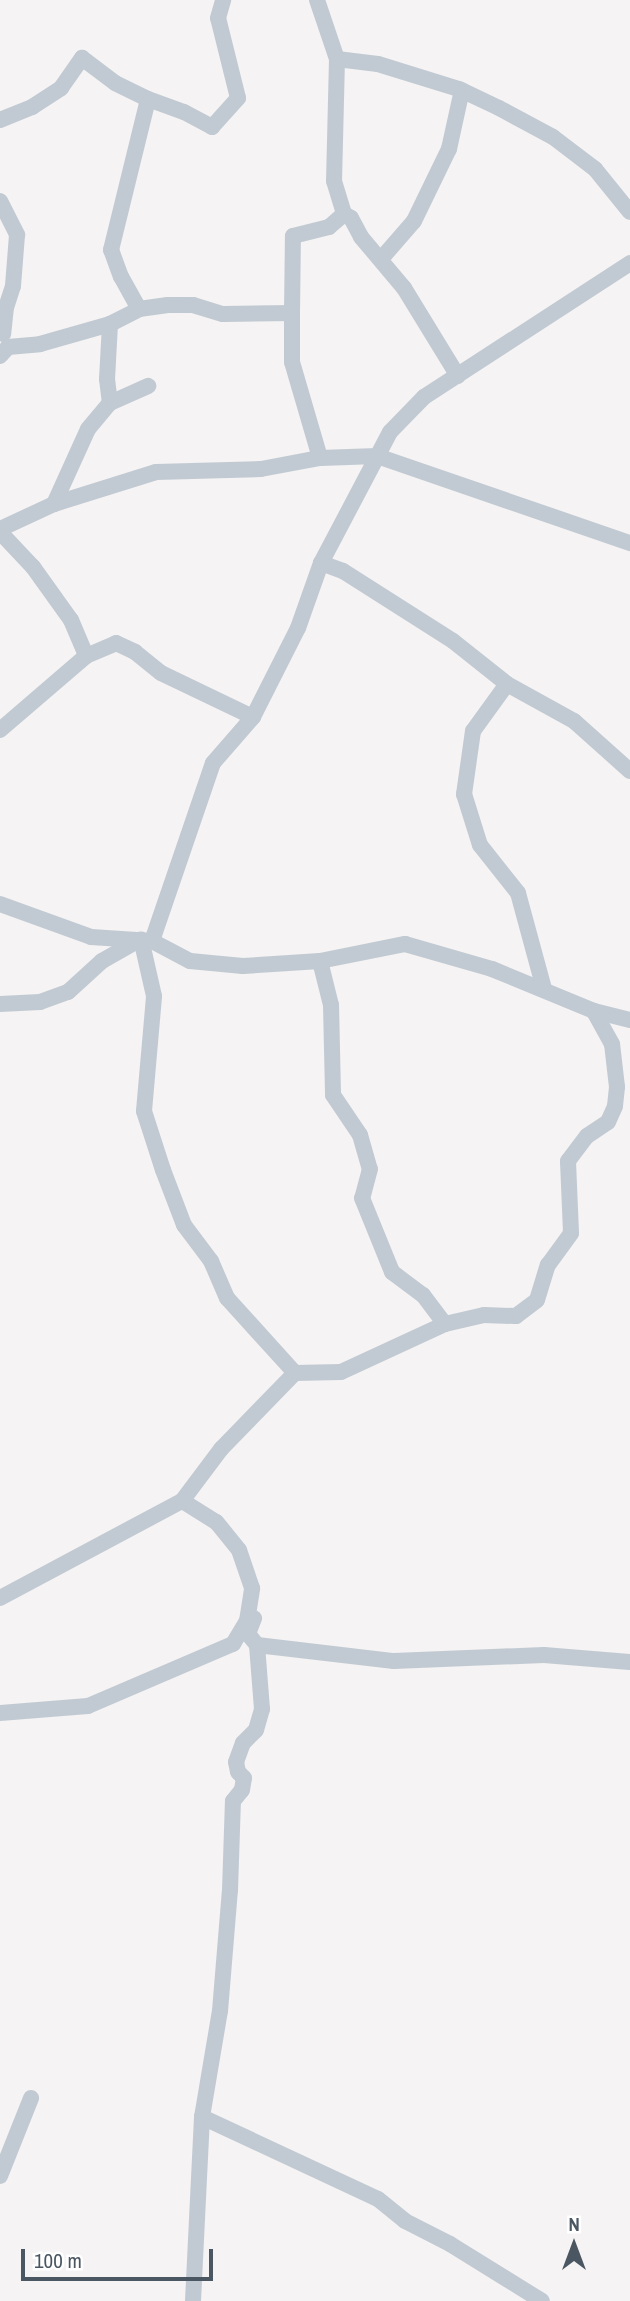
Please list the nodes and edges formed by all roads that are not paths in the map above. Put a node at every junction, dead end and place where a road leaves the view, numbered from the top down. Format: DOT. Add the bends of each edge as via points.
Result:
graph roads {
  1 [pos="223,0"];
  2 [pos="317,0"];
  3 [pos="337,59"];
  4 [pos="462,90"];
  5 [pos="148,99"];
  6 [pos="0,120"];
  7 [pos="0,201"];
  8 [pos="630,212"];
  9 [pos="344,214"];
  10 [pos="381,258"];
  11 [pos="630,263"];
  12 [pos="139,309"];
  13 [pos="292,313"];
  14 [pos="110,324"];
  15 [pos="3,343"];
  16 [pos="458,376"];
  17 [pos="148,386"];
  18 [pos="110,403"];
  19 [pos="376,456"];
  20 [pos="320,458"];
  21 [pos="54,504"];
  22 [pos="0,531"];
  23 [pos="630,544"];
  24 [pos="321,563"];
  25 [pos="86,656"];
  26 [pos="507,684"];
  27 [pos="253,717"];
  28 [pos="0,730"];
  29 [pos="630,771"];
  30 [pos="0,904"];
  31 [pos="146,940"];
  32 [pos="320,961"];
  33 [pos="544,989"];
  34 [pos="0,1004"];
  35 [pos="594,1011"];
  36 [pos="630,1020"];
  37 [pos="445,1324"];
  38 [pos="295,1373"];
  39 [pos="182,1501"];
  40 [pos="252,1588"];
  41 [pos="0,1598"];
  42 [pos="257,1645"];
  43 [pos="630,1661"];
  44 [pos="0,1713"];
  45 [pos="31,2098"];
  46 [pos="202,2118"];
  47 [pos="0,2176"];
  48 [pos="193,2301"];
  49 [pos="542,2301"];
  1 -- 5 [label="street" via="218,18 238,99 212,127"];
  2 -- 3 [label="street"];
  3 -- 4 [label="street" via="378,64"];
  3 -- 9 [label="street" via="334,181"];
  4 -- 8 [label="street" via="553,137 595,169"];
  4 -- 10 [label="street" via="449,149 414,221"];
  5 -- 6 [label="street" via="115,83 82,58 61,88"];
  5 -- 12 [label="street" via="111,250"];
  7 -- 15 [label="street" via="17,234"];
  9 -- 10 [label="street"];
  9 -- 13 [label="street" via="329,227 293,236"];
  10 -- 16 [label="street"];
  11 -- 16 [label="street"];
  12 -- 13 [label="street" via="193,305 223,314"];
  12 -- 14 [label="street"];
  13 -- 20 [label="street" via="292,362"];
  14 -- 15 [label="street" via="40,344"];
  14 -- 18 [label="street"];
  16 -- 19 [label="street" via="424,397 390,432"];
  17 -- 18 [label="street"];
  18 -- 21 [label="street" via="88,429"];
  19 -- 20 [label="street"];
  19 -- 23 [label="street"];
  19 -- 24 [label="street"];
  20 -- 21 [label="street" via="261,469 156,472"];
  21 -- 22 [label="street"];
  22 -- 25 [label="street" via="71,620"];
  24 -- 26 [label="street" via="343,571 453,641"];
  24 -- 27 [label="street" via="298,628"];
  25 -- 27 [label="street" via="116,643 161,673"];
  25 -- 28 [label="street"];
  26 -- 29 [label="street" via="574,721"];
  26 -- 33 [label="street" via="473,731 464,794 480,845 517,892"];
  27 -- 31 [label="street" via="213,763"];
  30 -- 31 [label="street" via="92,937"];
  31 -- 32 [label="street" via="190,961 243,966"];
  31 -- 34 [label="street" via="102,961 68,992 40,1003"];
  31 -- 38 [label="street" via="154,996 144,1111 163,1170 184,1224 211,1261 227,1298"];
  32 -- 33 [label="street" via="405,944"];
  32 -- 37 [label="street" via="331,1005 333,1096 360,1135 370,1169 362,1198 392,1272 423,1295"];
  33 -- 35 [label="street"];
  35 -- 36 [label="street"];
  35 -- 37 [label="street" via="612,1044 616,1097 608,1122 587,1136 568,1161 571,1233 548,1265 537,1300 516,1316 484,1315"];
  37 -- 38 [label="street" via="341,1372"];
  38 -- 39 [label="street" via="221,1449"];
  39 -- 40 [label="street" via="216,1522 239,1550"];
  39 -- 41 [label="street"];
  40 -- 42 [label="street" via="255,1614 248,1634"];
  40 -- 44 [label="street" via="247,1621 233,1644 88,1706"];
  42 -- 43 [label="street" via="394,1661 544,1655"];
  42 -- 46 [label="street" via="262,1709 256,1730 243,1743 236,1762 244,1778 233,1801 220,2011"];
  45 -- 47 [label="street"];
  46 -- 48 [label="street"];
  46 -- 49 [label="street" via="378,2199 405,2221"];
}
